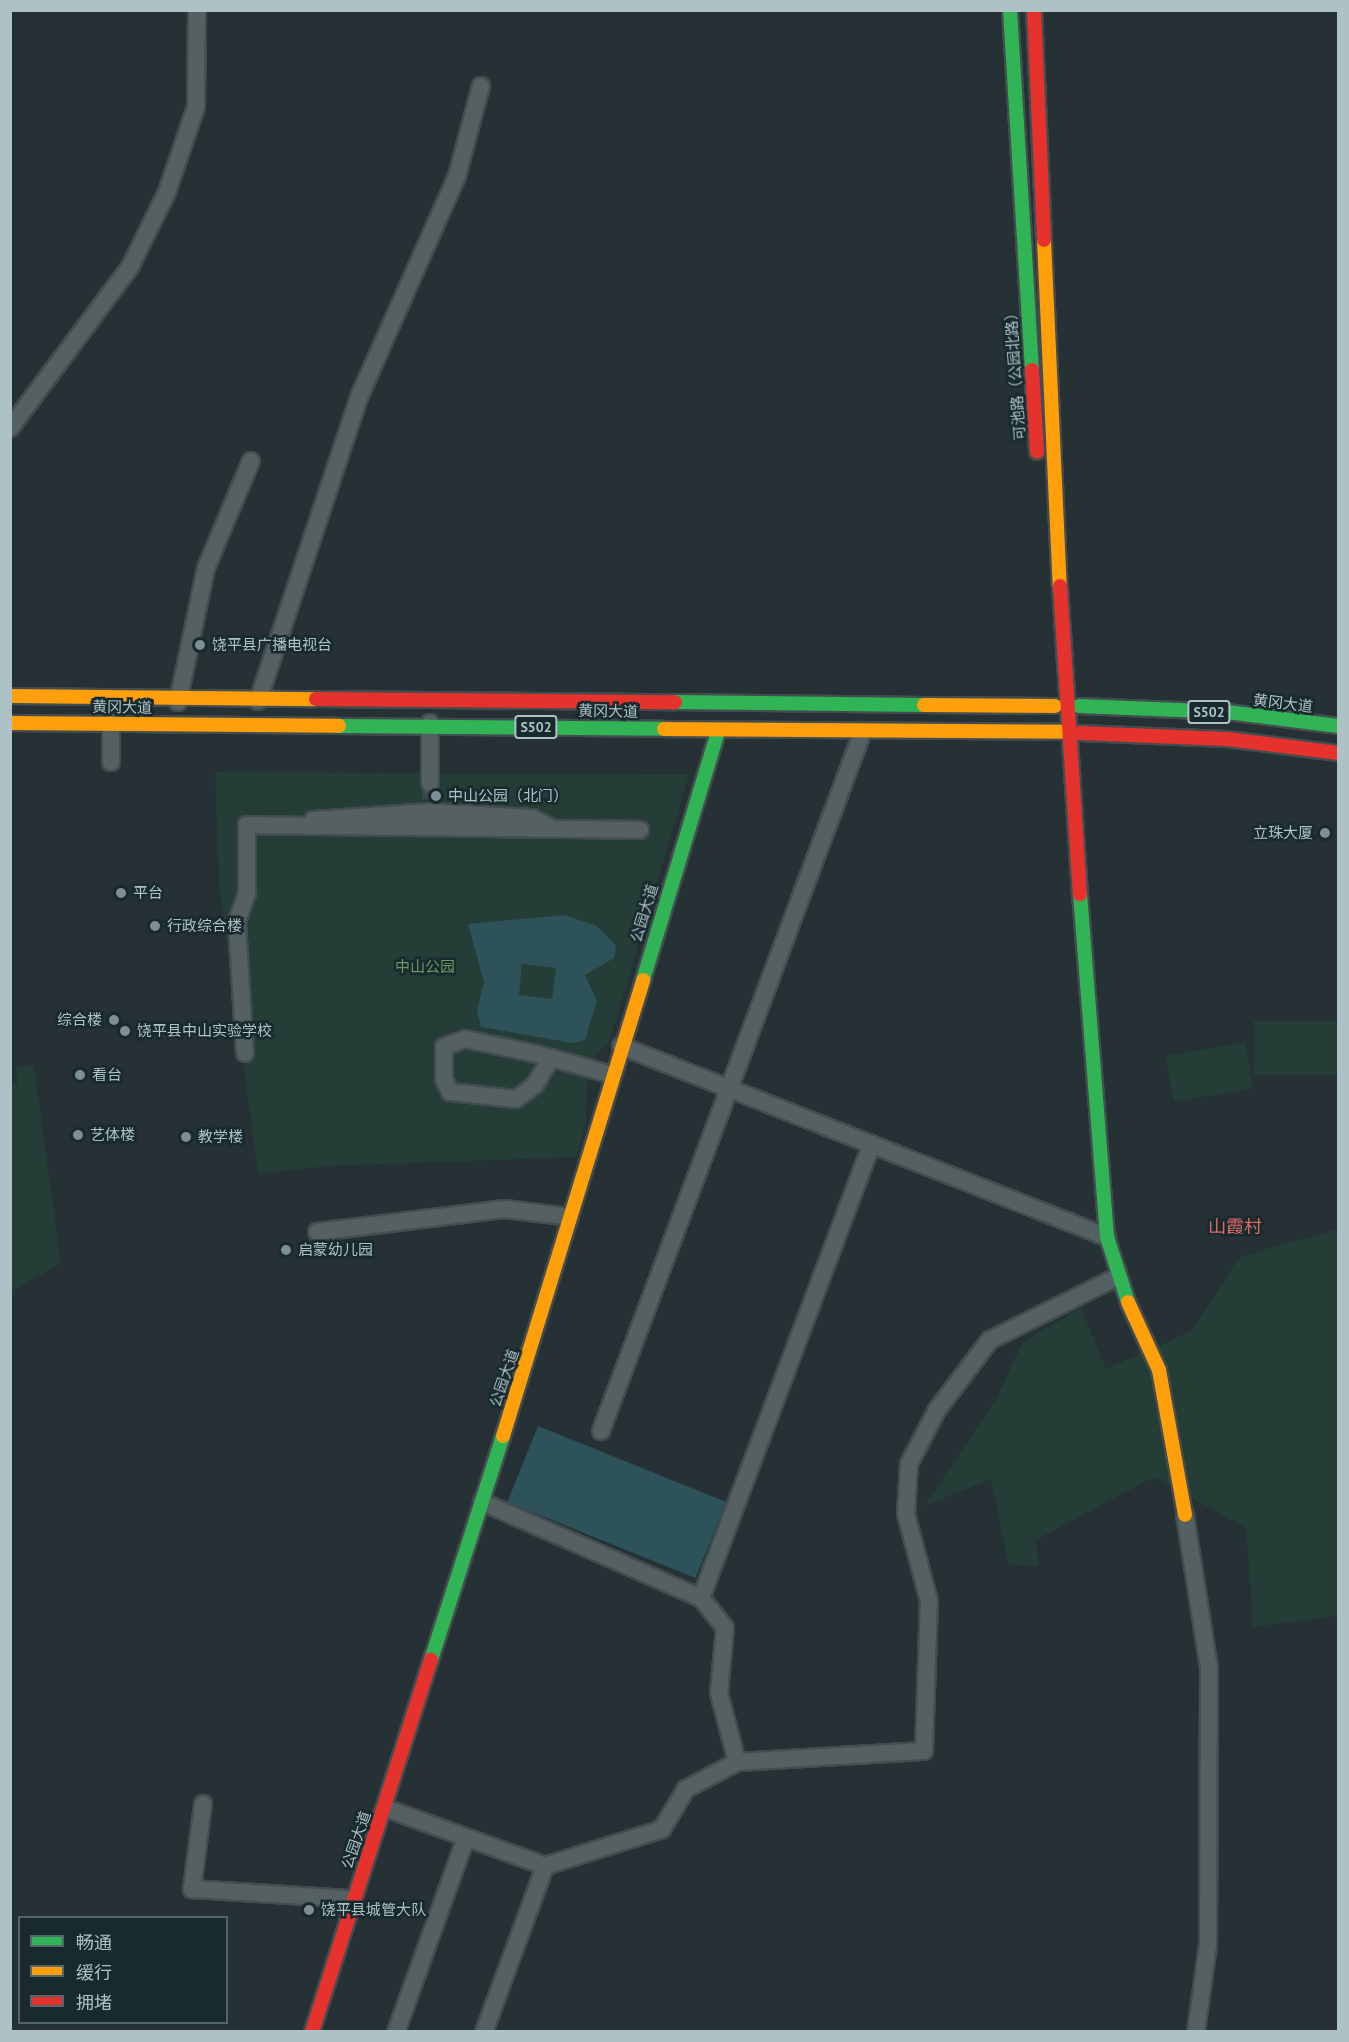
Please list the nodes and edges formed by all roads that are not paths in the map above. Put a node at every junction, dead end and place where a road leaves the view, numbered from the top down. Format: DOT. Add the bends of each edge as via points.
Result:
graph roads {
  1 [pos="197,10"];
  2 [pos="1010,10"];
  3 [pos="1034,10"];
  4 [pos="481,86"];
  5 [pos="10,428"];
  6 [pos="251,461"];
  7 [pos="1038,468"];
  8 [pos="1039,491"];
  9 [pos="1047,633"];
  10 [pos="1050,692"];
  11 [pos="10,696"];
  12 [pos="258,701"];
  13 [pos="178,702"];
  14 [pos="1055,706"];
  15 [pos="1079,706"];
  16 [pos="10,723"];
  17 [pos="111,723"];
  18 [pos="430,723"];
  19 [pos="1338,726"];
  20 [pos="863,731"];
  21 [pos="718,732"];
  22 [pos="1065,733"];
  23 [pos="1338,753"];
  24 [pos="111,762"];
  25 [pos="430,783"];
  26 [pos="640,830"];
  27 [pos="621,1046"];
  28 [pos="245,1053"];
  29 [pos="551,1058"];
  30 [pos="611,1075"];
  31 [pos="730,1088"];
  32 [pos="872,1144"];
  33 [pos="570,1217"];
  34 [pos="317,1232"];
  35 [pos="1107,1237"];
  36 [pos="1117,1277"];
  37 [pos="601,1431"];
  38 [pos="482,1502"];
  39 [pos="1185,1515"];
  40 [pos="701,1598"];
  41 [pos="737,1762"];
  42 [pos="203,1804"];
  43 [pos="385,1808"];
  44 [pos="466,1838"];
  45 [pos="545,1866"];
  46 [pos="353,1899"];
  47 [pos="312,2031"];
  48 [pos="396,2031"];
  49 [pos="484,2031"];
  50 [pos="1196,2031"];
  1 -- 5 [label="street" via="196,107 167,192 130,267"];
  2 -- 7 [label="main road, 可池路（公园北路）"];
  3 -- 22 [label="main road, 可池路（公园北路）" via="1034,111"];
  4 -- 12 [label="street" via="457,176 349,424"];
  6 -- 13 [label="street" via="206,568"];
  8 -- 9 [label="main road"];
  10 -- 22 [label="main road"];
  11 -- 14 [label="main road, 黄冈大道 / S502"];
  15 -- 19 [label="main road, 黄冈大道 / S502" via="1227,712"];
  16 -- 22 [label="main road, 黄冈大道 / S502"];
  17 -- 24 [label="street"];
  18 -- 25 [label="street"];
  20 -- 31 [label="street"];
  21 -- 27 [label="main road, 公园大道"];
  22 -- 23 [label="main road, 黄冈大道 / S502" via="1227,739"];
  22 -- 35 [label="main road"];
  26 -- 28 [label="street" via="558,830 532,818 430,812 336,815 291,826 248,825 248,893 237,921"];
  27 -- 30 [label="main road, 公园大道"];
  27 -- 31 [label="street"];
  29 -- 29 [label="street" via="535,1085 516,1099 450,1092 444,1079 444,1047 465,1039"];
  29 -- 30 [label="street"];
  30 -- 33 [label="main road, 公园大道"];
  31 -- 32 [label="street"];
  31 -- 37 [label="street"];
  32 -- 35 [label="street"];
  32 -- 40 [label="street"];
  33 -- 34 [label="street" via="505,1209"];
  33 -- 38 [label="main road, 公园大道"];
  35 -- 36 [label="main road"];
  36 -- 39 [label="main road" via="1158,1370"];
  36 -- 41 [label="street" via="990,1340 937,1410 909,1464 906,1514 930,1601 924,1751"];
  38 -- 40 [label="street"];
  38 -- 43 [label="main road, 公园大道"];
  39 -- 50 [label="street" via="1209,1669 1208,1945"];
  40 -- 41 [label="street" via="725,1628 719,1693"];
  41 -- 45 [label="street" via="686,1789 662,1829"];
  42 -- 46 [label="street" via="192,1888"];
  43 -- 44 [label="street"];
  43 -- 46 [label="main road, 公园大道"];
  44 -- 45 [label="street"];
  44 -- 48 [label="street"];
  45 -- 49 [label="street"];
  46 -- 47 [label="main road, 公园大道"];
}
